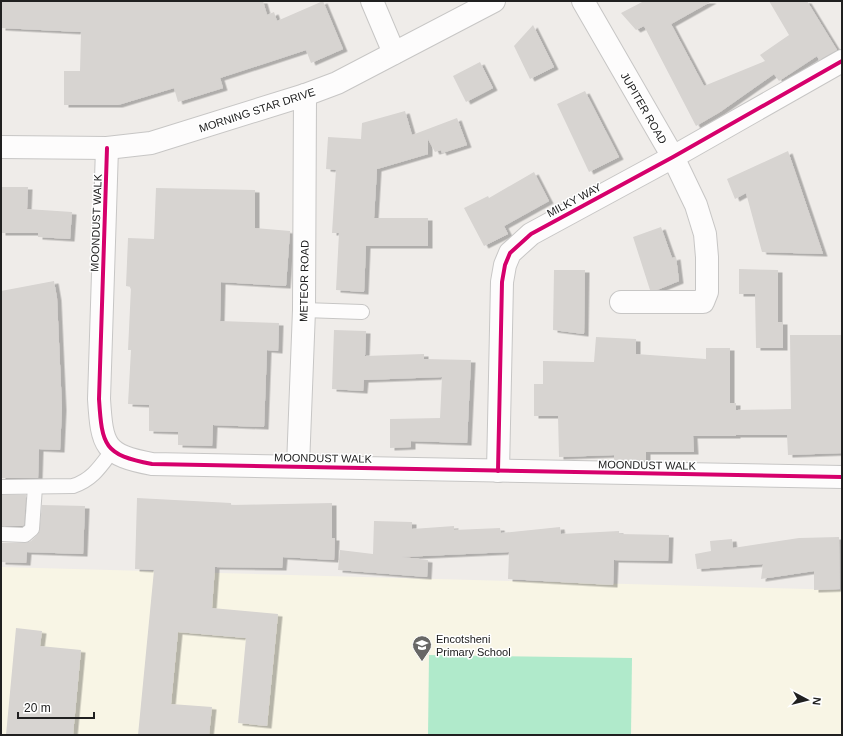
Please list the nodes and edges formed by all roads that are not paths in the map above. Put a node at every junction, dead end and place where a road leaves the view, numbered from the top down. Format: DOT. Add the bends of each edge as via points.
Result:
graph roads {
  1 [pos="372,1"];
  2 [pos="494,1"];
  3 [pos="583,1"];
  4 [pos="394,53"];
  5 [pos="842,61"];
  6 [pos="305,95"];
  7 [pos="1,147"];
  8 [pos="107,148"];
  9 [pos="673,157"];
  10 [pos="621,302"];
  11 [pos="304,310"];
  12 [pos="362,312"];
  13 [pos="112,451"];
  14 [pos="298,466"];
  15 [pos="498,471"];
  16 [pos="842,478"];
  17 [pos="1,487"];
  18 [pos="35,487"];
  19 [pos="1,534"];
  1 -- 4 [label="street"];
  2 -- 4 [label="street, MORNING STAR DRIVE"];
  3 -- 9 [label="street, JUPITER ROAD"];
  4 -- 6 [label="street, MORNING STAR DRIVE" via="337,83"];
  5 -- 9 [label="street, MILKY WAY"];
  6 -- 8 [label="street, MORNING STAR DRIVE" via="151,143"];
  6 -- 11 [label="street, METEOR ROAD"];
  7 -- 8 [label="street, MORNING STAR DRIVE"];
  8 -- 13 [label="street, MOONDUST WALK" via="99,399 101,430"];
  9 -- 10 [label="street, JUPITER ROAD" via="696,205 705,234 707,292 703,302"];
  9 -- 15 [label="street, MILKY WAY" via="531,234 510,253 502,282"];
  11 -- 12 [label="lane"];
  11 -- 14 [label="street, METEOR ROAD"];
  13 -- 14 [label="street, MOONDUST WALK" via="130,460 152,464"];
  13 -- 18 [label="lane" via="95,473 84,482 73,486"];
  14 -- 15 [label="street, MOONDUST WALK"];
  15 -- 16 [label="street, MOONDUST WALK"];
  17 -- 18 [label="lane"];
  18 -- 19 [label="lane" via="33,524 30,533"];
}
